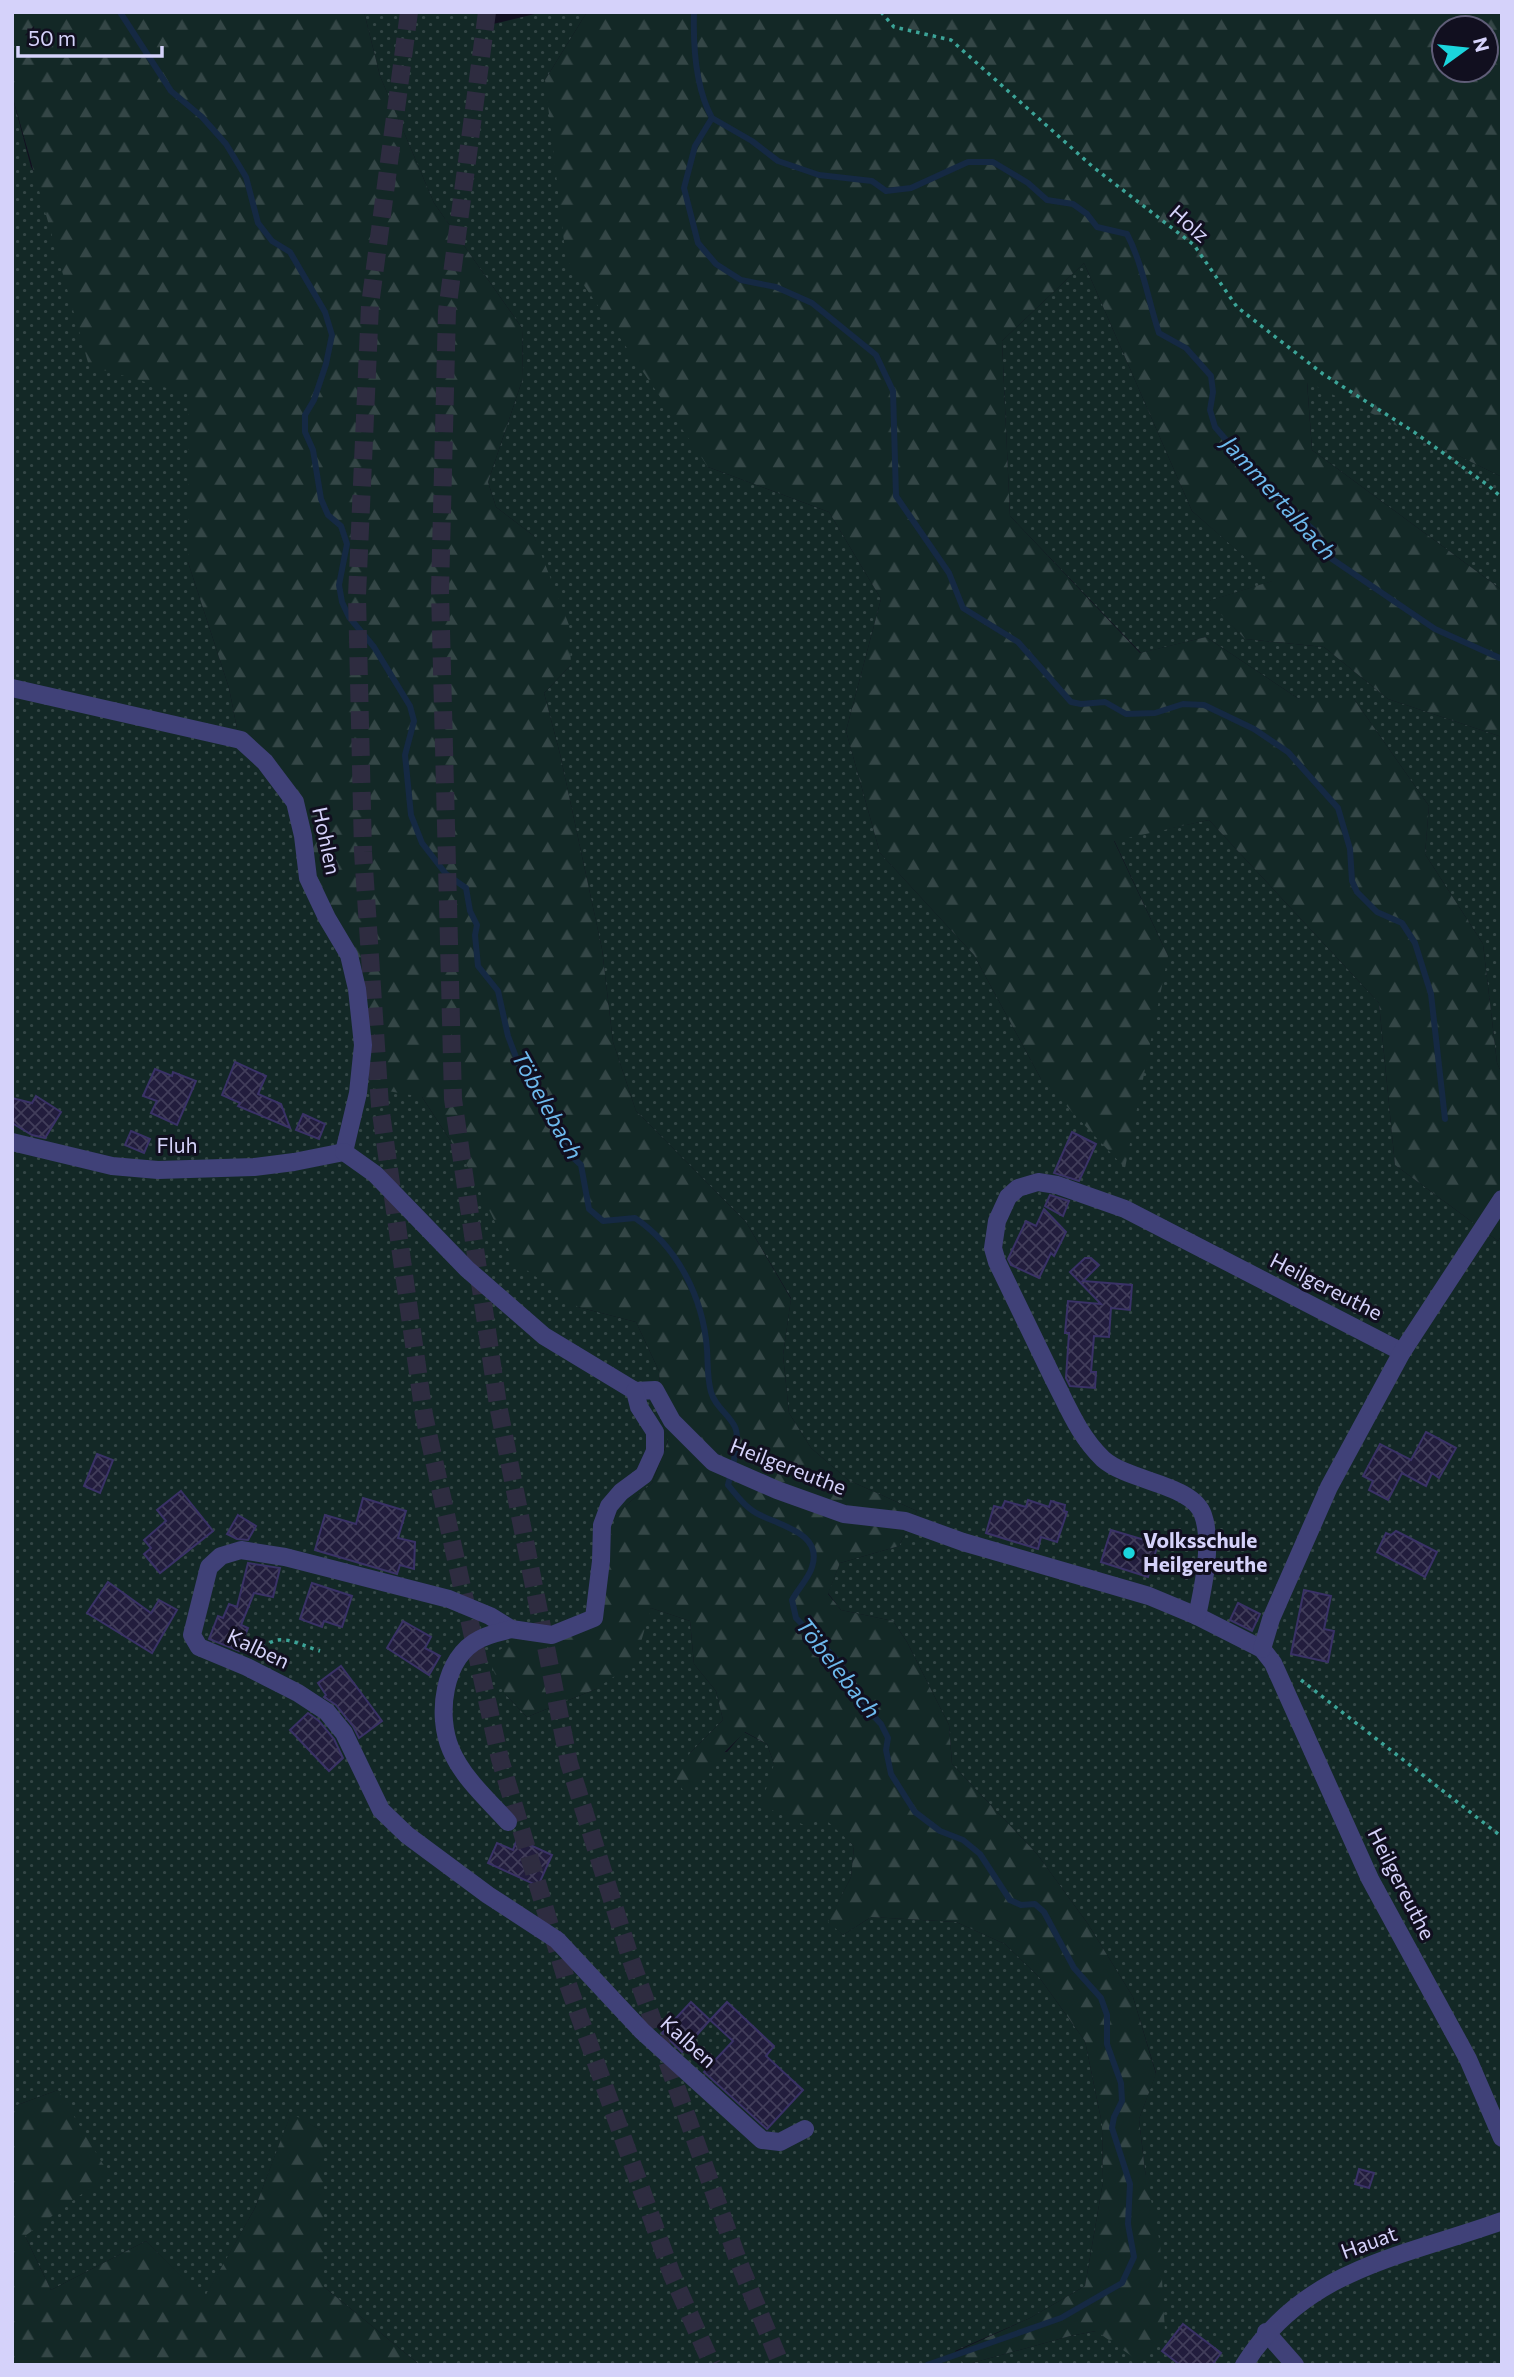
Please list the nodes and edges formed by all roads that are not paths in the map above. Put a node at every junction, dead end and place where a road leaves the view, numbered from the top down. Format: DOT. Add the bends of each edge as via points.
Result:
graph roads {
  1 [pos="12,688"];
  2 [pos="12,1142"];
  3 [pos="344,1152"];
  4 [pos="1502,1199"];
  5 [pos="1402,1352"];
  6 [pos="635,1391"];
  7 [pos="1197,1616"];
  8 [pos="511,1629"];
  9 [pos="1262,1649"];
  10 [pos="508,1822"];
  11 [pos="805,2129"];
  12 [pos="1502,2138"];
  13 [pos="1502,2221"];
  14 [pos="1266,2332"];
  15 [pos="1244,2365"];
  16 [pos="1295,2365"];
  1 -- 3 [label="street, Hohlen" via="240,740 265,762 295,802 308,878 349,955 357,989 363,1045"];
  2 -- 3 [label="street, Fluh" via="112,1166 158,1170 254,1167"];
  3 -- 6 [label="street, Heilgereuthe" via="375,1174 467,1269 544,1336"];
  4 -- 5 [label="street"];
  5 -- 7 [label="street, Heilgereuthe" via="1125,1209 1038,1182 1008,1196 997,1221 993,1248 997,1262 1074,1424 1104,1460 1130,1475 1183,1493 1203,1514 1206,1577"];
  5 -- 9 [label="street" via="1329,1487"];
  6 -- 7 [label="street, Heilgereuthe" via="655,1390 672,1421 713,1462 777,1490 844,1514 905,1521 1149,1596"];
  6 -- 8 [label="street, Kalben" via="654,1432 655,1451 643,1475 609,1506 602,1525 594,1618 552,1636"];
  7 -- 9 [label="street, Heilgereuthe"];
  8 -- 10 [label="street" via="478,1639 462,1652 448,1676 444,1713 444,1732 452,1753 476,1789"];
  8 -- 11 [label="street, Kalben" via="449,1599 241,1550 221,1556 209,1567 192,1635 199,1647 247,1667 327,1712 344,1733 381,1810 488,1895 557,1940 642,2031 762,2140 780,2142"];
  9 -- 12 [label="street, Heilgereuthe" via="1273,1663 1370,1879 1468,2059"];
  13 -- 14 [label="street, Hauat" via="1338,2279 1299,2302"];
  14 -- 15 [label="street, Hauat"];
  14 -- 16 [label="street"];
}
